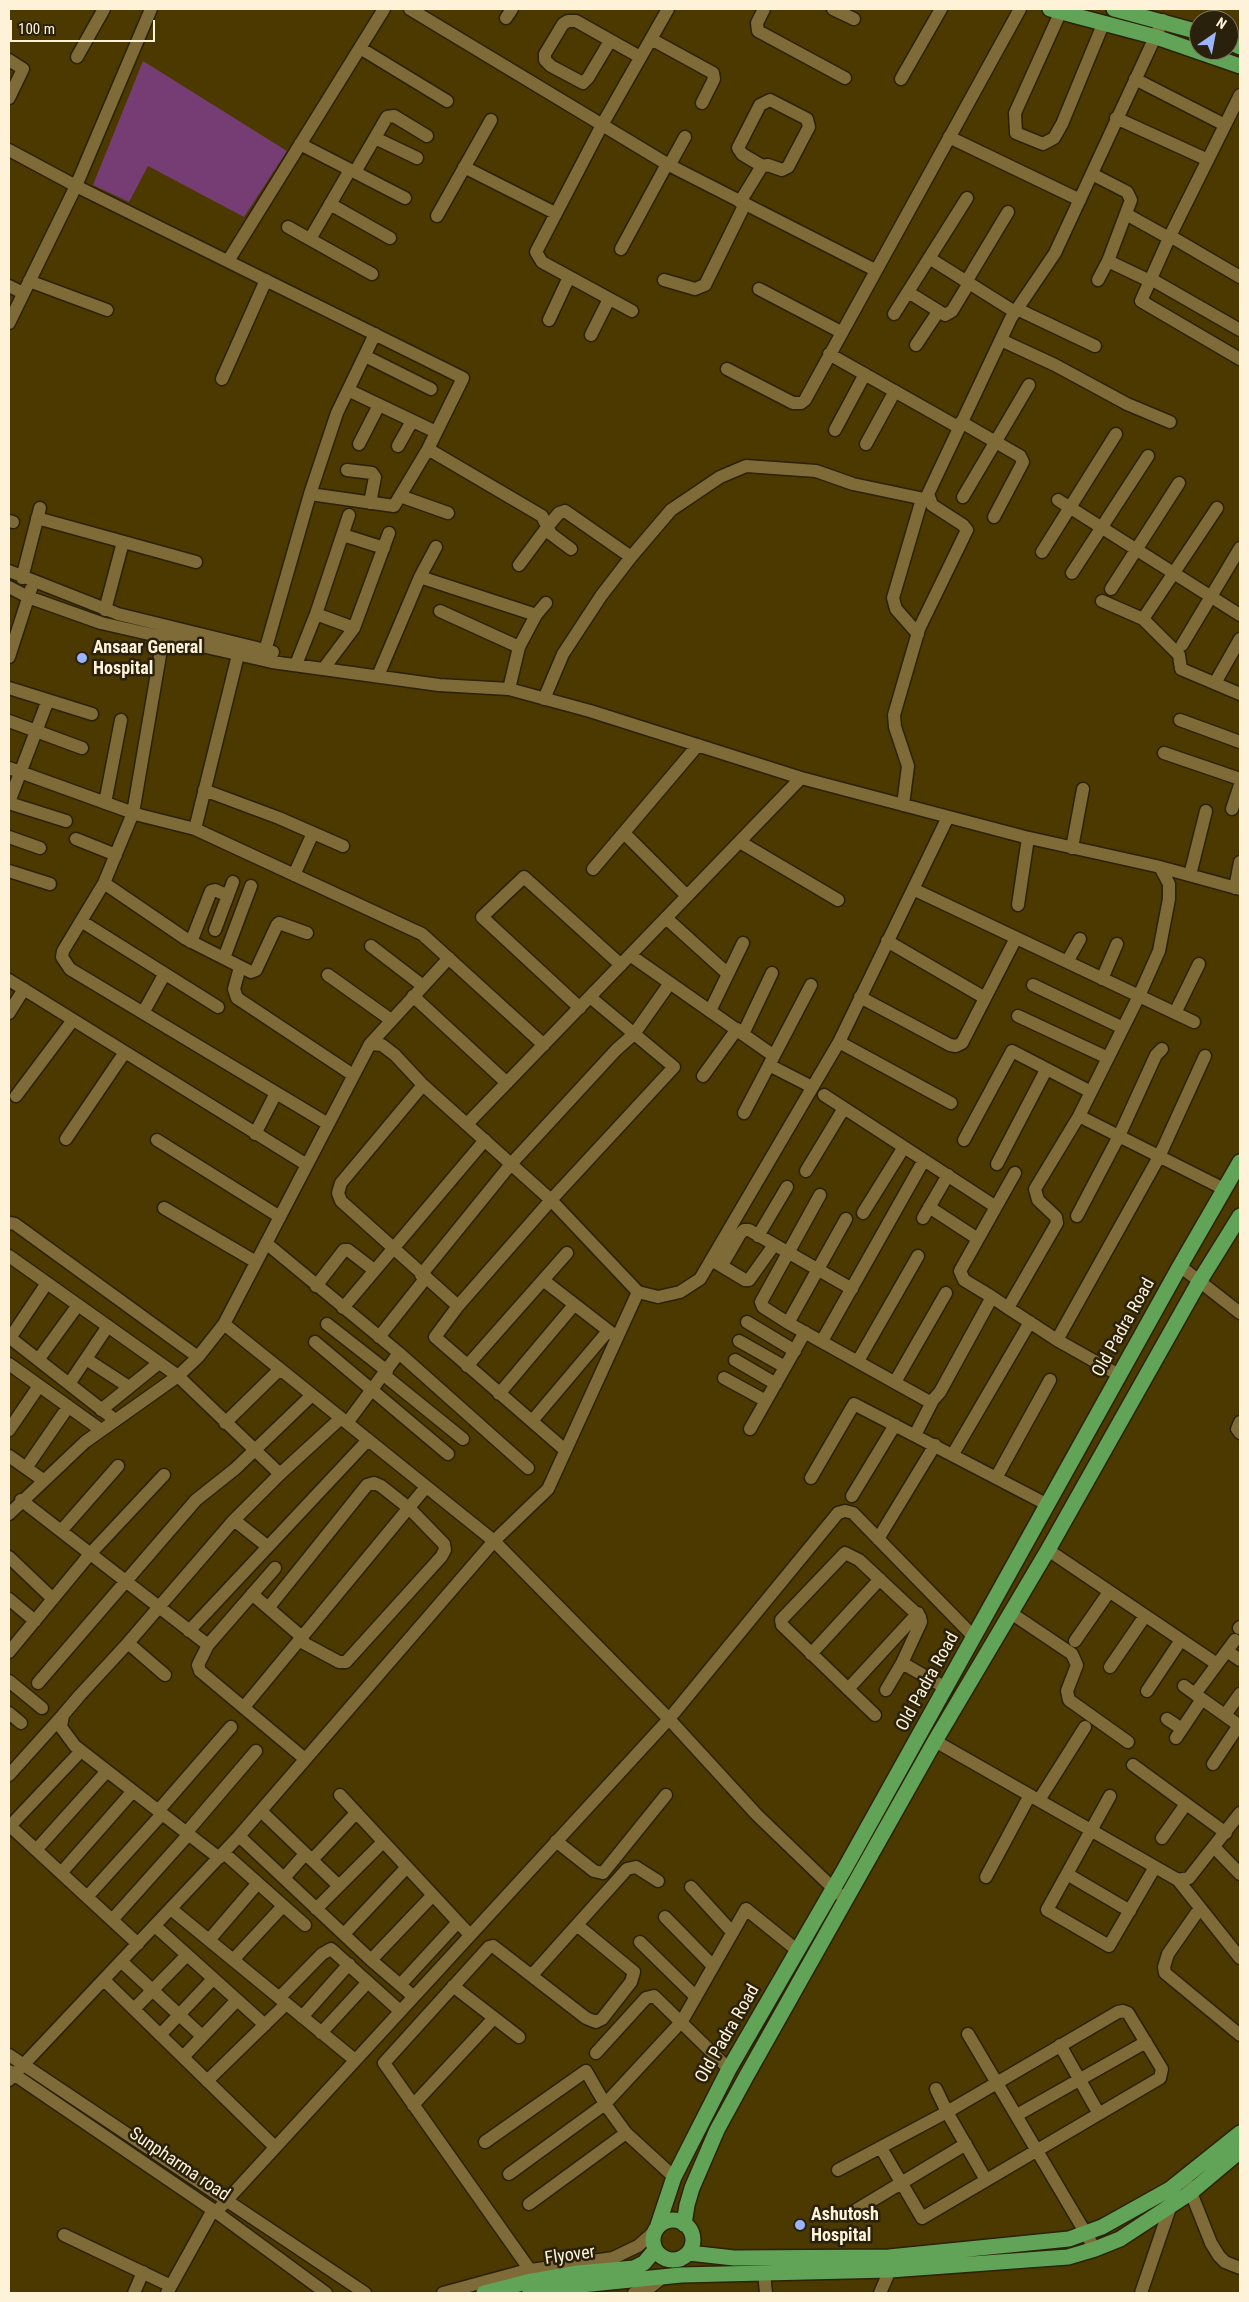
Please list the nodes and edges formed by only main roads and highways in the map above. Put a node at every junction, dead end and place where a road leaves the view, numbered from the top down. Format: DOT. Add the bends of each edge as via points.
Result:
graph roads {
  1 [pos="1056,10"];
  2 [pos="1127,10"];
  3 [pos="1189,29"];
  4 [pos="1240,66"];
  5 [pos="1240,1162"];
  6 [pos="1240,1216"];
  7 [pos="1240,2133"];
  8 [pos="1240,2151"];
  9 [pos="1173,2195"];
  10 [pos="684,2224"];
  11 [pos="657,2228"];
  12 [pos="655,2250"];
  13 [pos="687,2255"];
  14 [pos="707,2274"];
  15 [pos="622,2275"];
  16 [pos="484,2293"];
  17 [pos="530,2293"];
  1 -- 4 [label="main road" via="1156,37"];
  2 -- 3 [label="main road"];
  5 -- 11 [label="main road, Old Padra Road" via="729,2069 674,2177"];
  6 -- 10 [label="main road, Old Padra Road" via="935,1741 717,2130 692,2188"];
  7 -- 9 [label="main road" via="1185,2178"];
  8 -- 9 [label="main road" via="1190,2193"];
  9 -- 13 [label="main road" via="1086,2235 1044,2243 889,2257 734,2258"];
  9 -- 14 [label="main road, Flyover" via="1120,2239 1068,2257 890,2270"];
  10 -- 11 [label="main road" via="671,2220"];
  10 -- 13 [label="main road" via="693,2241"];
  11 -- 12 [label="main road" via="653,2244"];
  12 -- 13 [label="main road" via="671,2261"];
  12 -- 15 [label="main road, Flyover" via="644,2262"];
  13 -- 14 [label="main road" via="692,2265"];
  14 -- 15 [label="main road, Flyover"];
  15 -- 16 [label="main road, Flyover" via="578,2272"];
  15 -- 17 [label="main road, Flyover"];
}
